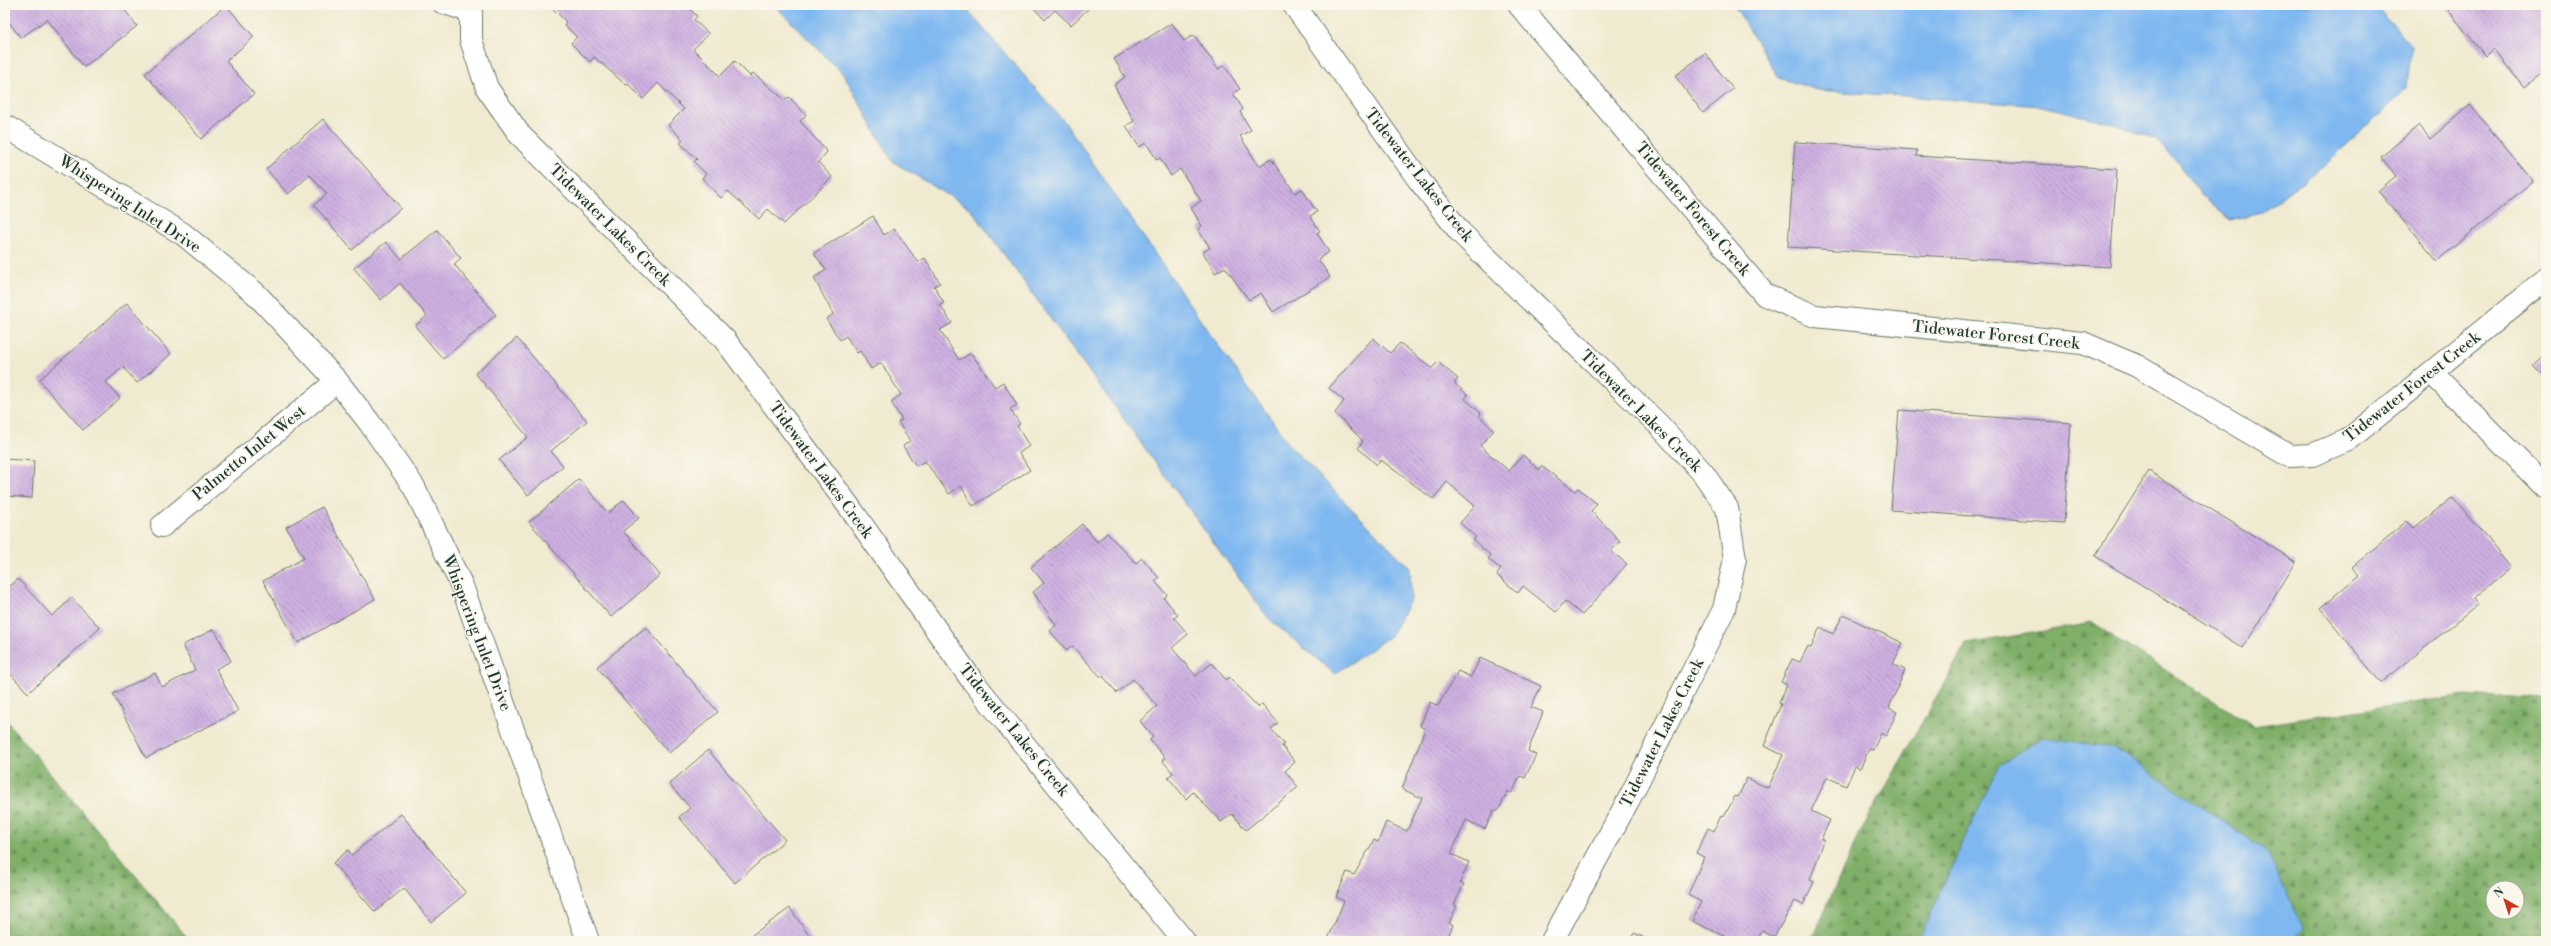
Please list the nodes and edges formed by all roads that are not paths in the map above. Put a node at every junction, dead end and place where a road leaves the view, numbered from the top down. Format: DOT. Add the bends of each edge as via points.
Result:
graph roads {
  1 [pos="441,5"];
  2 [pos="1294,5"];
  3 [pos="1519,5"];
  4 [pos="470,9"];
  5 [pos="5,126"];
  6 [pos="2546,279"];
  7 [pos="2432,373"];
  8 [pos="337,381"];
  9 [pos="2546,488"];
  10 [pos="162,526"];
  11 [pos="588,941"];
  12 [pos="1184,941"];
  13 [pos="1552,941"];
  1 -- 4 [label="lane"];
  2 -- 13 [label="street, Tidewater Lakes Creek" via="1419,180 1460,232 1659,425 1703,473 1727,508 1735,559 1724,610 1629,799"];
  3 -- 7 [label="street, Tidewater Forest Creek" via="1765,295 1814,316 2083,343 2136,366 2289,456 2312,455 2348,440"];
  4 -- 12 [label="street, Tidewater Lakes Creek" via="470,40 487,88 520,135 725,340 848,506 971,679"];
  5 -- 8 [label="street, Whispering Inlet Drive" via="183,234 256,294"];
  6 -- 7 [label="street, Tidewater Forest Creek"];
  7 -- 9 [label="street"];
  8 -- 10 [label="street, Palmetto Inlet West"];
  8 -- 11 [label="street, Whispering Inlet Drive" via="414,487 462,586"];
}
